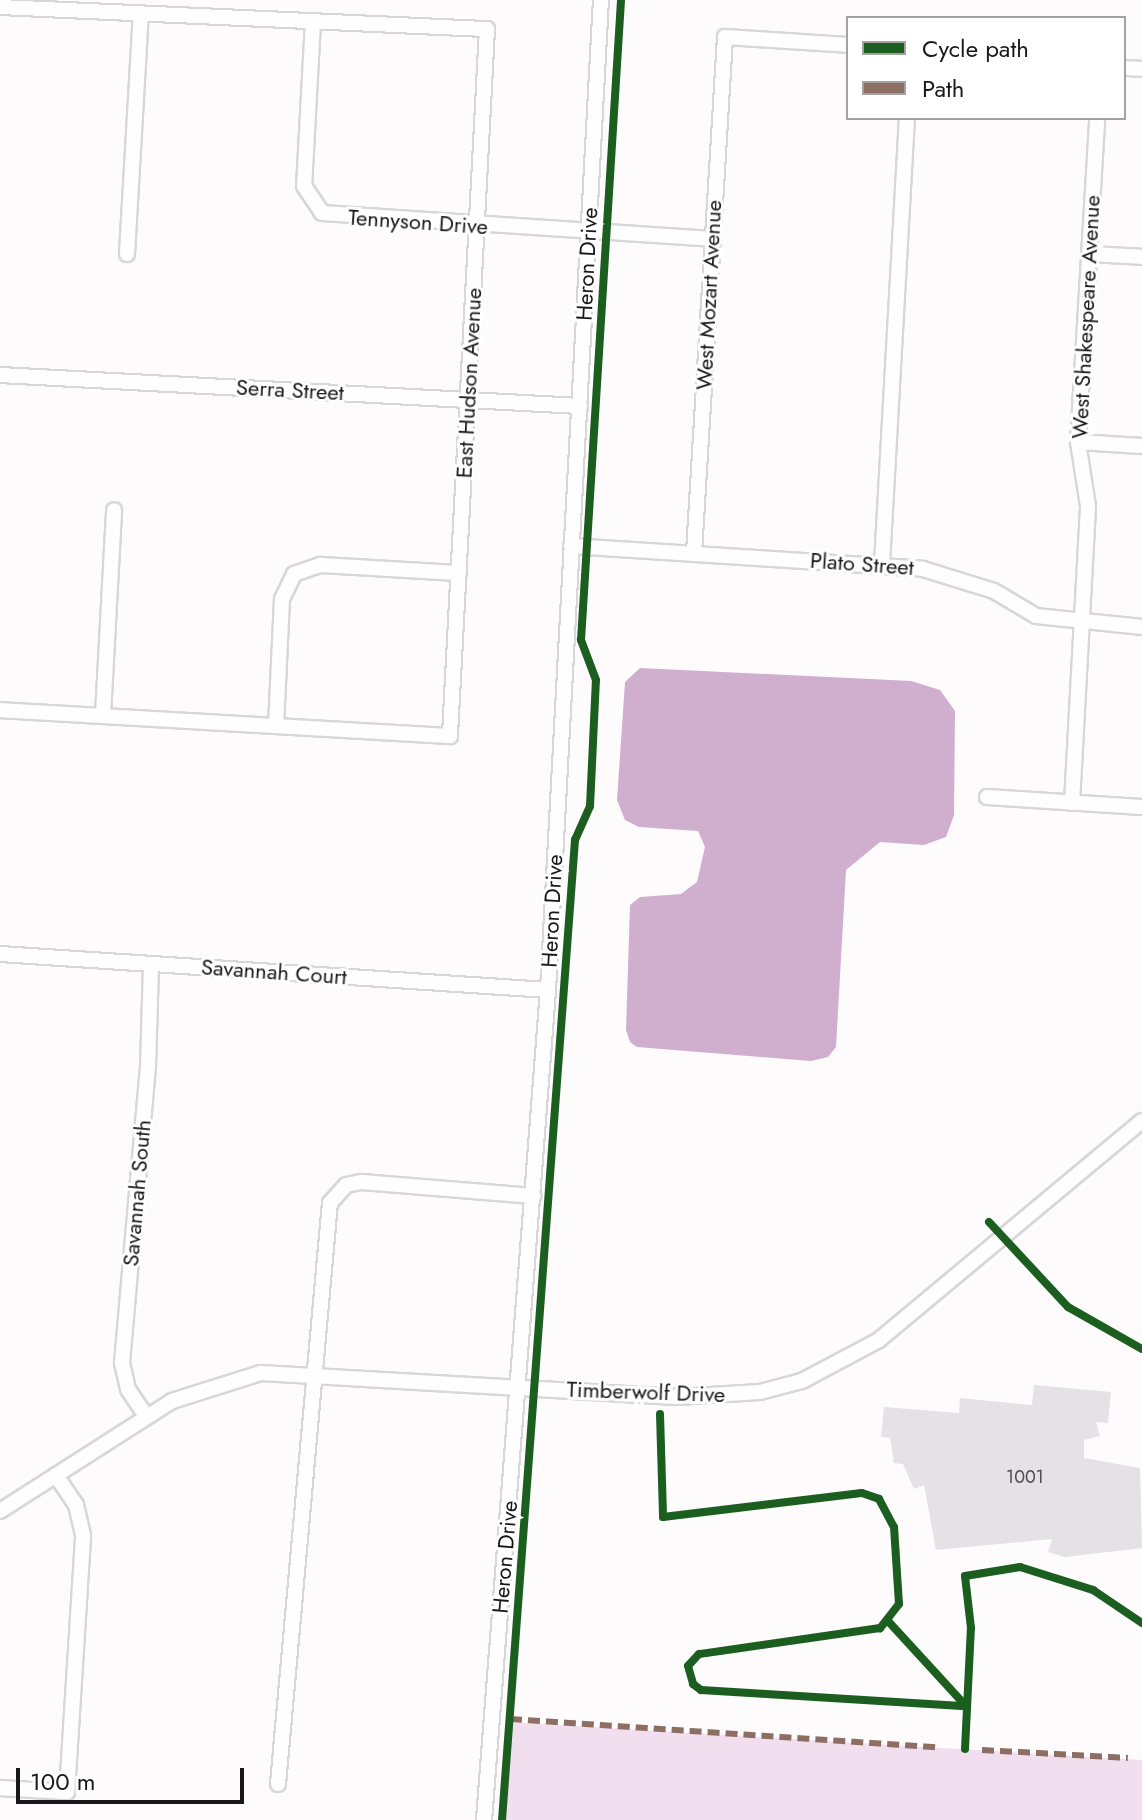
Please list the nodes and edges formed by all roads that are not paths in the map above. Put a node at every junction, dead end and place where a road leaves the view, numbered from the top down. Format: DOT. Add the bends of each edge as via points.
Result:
graph roads {
  1 [pos="601,0"];
  2 [pos="0,7"];
  3 [pos="141,13"];
  4 [pos="313,21"];
  5 [pos="846,45"];
  6 [pos="907,120"];
  7 [pos="1097,120"];
  8 [pos="478,226"];
  9 [pos="588,233"];
  10 [pos="712,239"];
  11 [pos="127,254"];
  12 [pos="1089,254"];
  13 [pos="1142,257"];
  14 [pos="0,375"];
  15 [pos="468,400"];
  16 [pos="580,406"];
  17 [pos="1078,442"];
  18 [pos="1142,446"];
  19 [pos="114,510"];
  20 [pos="571,546"];
  21 [pos="694,553"];
  22 [pos="882,564"];
  23 [pos="459,573"];
  24 [pos="1080,623"];
  25 [pos="1142,627"];
  26 [pos="0,710"];
  27 [pos="103,715"];
  28 [pos="276,726"];
  29 [pos="987,797"];
  30 [pos="1072,803"];
  31 [pos="1142,807"];
  32 [pos="0,954"];
  33 [pos="151,964"];
  34 [pos="548,990"];
  35 [pos="1142,1121"];
  36 [pos="533,1196"];
  37 [pos="312,1373"];
  38 [pos="519,1387"];
  39 [pos="146,1416"];
  40 [pos="56,1475"];
  41 [pos="0,1511"];
  42 [pos="278,1784"];
  43 [pos="0,1788"];
  44 [pos="484,1820"];
  1 -- 9 [label="street, Heron Drive"];
  2 -- 3 [label="street"];
  3 -- 4 [label="street"];
  3 -- 11 [label="street"];
  4 -- 8 [label="street, Tennyson Drive" via="304,186 313,206 332,216"];
  4 -- 8 [label="street, East Hudson Avenue" via="487,29"];
  5 -- 10 [label="street, West Mozart Avenue" via="725,37"];
  6 -- 22 [label="street"];
  7 -- 12 [label="street, West Shakespeare Avenue"];
  8 -- 9 [label="street, Tennyson Drive"];
  8 -- 15 [label="street, East Hudson Avenue"];
  9 -- 10 [label="street, Tennyson Drive"];
  9 -- 16 [label="street, Heron Drive"];
  10 -- 21 [label="street, West Mozart Avenue"];
  12 -- 13 [label="street"];
  12 -- 17 [label="street, West Shakespeare Avenue"];
  14 -- 15 [label="street, Serra Street"];
  15 -- 16 [label="street, Serra Street"];
  15 -- 23 [label="street, East Hudson Avenue"];
  16 -- 20 [label="street, Heron Drive"];
  17 -- 18 [label="street"];
  17 -- 24 [label="street, West Shakespeare Avenue" via="1088,506"];
  19 -- 27 [label="street"];
  20 -- 21 [label="street, Plato Street"];
  20 -- 34 [label="street, Heron Drive"];
  21 -- 22 [label="street, Plato Street"];
  22 -- 24 [label="street, Plato Street" via="950,575 994,591 1036,616"];
  23 -- 28 [label="street" via="320,565 294,574 282,599"];
  23 -- 28 [label="street, East Hudson Avenue" via="450,736"];
  24 -- 25 [label="street, Plato Street"];
  24 -- 30 [label="street, West Shakespeare Avenue"];
  26 -- 27 [label="street"];
  27 -- 28 [label="street"];
  29 -- 30 [label="street"];
  30 -- 31 [label="street"];
  32 -- 33 [label="street, Savannah Court"];
  33 -- 34 [label="street, Savannah Court"];
  33 -- 39 [label="street, Savannah South" via="122,1363 128,1389"];
  34 -- 36 [label="street, Heron Drive"];
  35 -- 38 [label="street, Timberwolf Drive" via="879,1340 802,1381 720,1396"];
  36 -- 37 [label="street" via="362,1182 334,1193 325,1215"];
  36 -- 38 [label="street, Heron Drive"];
  37 -- 38 [label="street, Timberwolf Drive"];
  37 -- 39 [label="street, Timberwolf Drive" via="230,1379"];
  37 -- 42 [label="street"];
  38 -- 44 [label="street, Heron Drive"];
  39 -- 40 [label="street, Timberwolf Drive"];
  40 -- 41 [label="street, Timberwolf Drive"];
  40 -- 43 [label="street" via="76,1505 83,1535 67,1792"];
}
